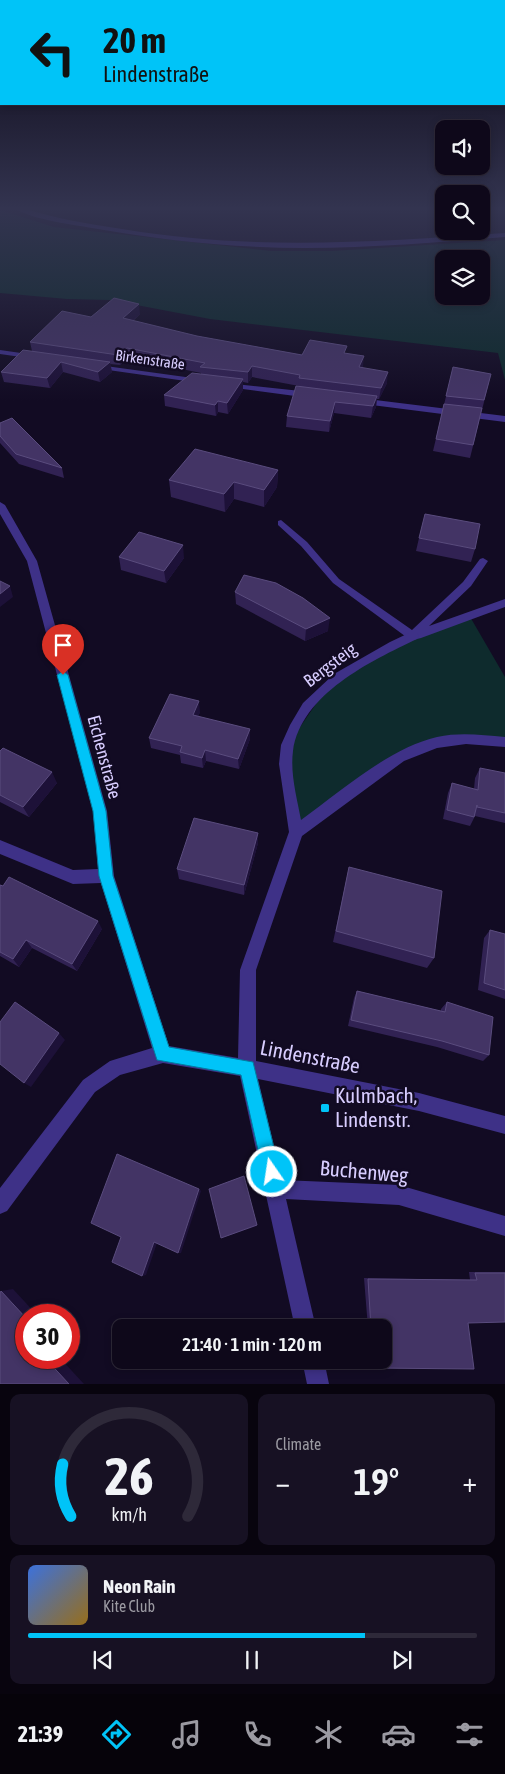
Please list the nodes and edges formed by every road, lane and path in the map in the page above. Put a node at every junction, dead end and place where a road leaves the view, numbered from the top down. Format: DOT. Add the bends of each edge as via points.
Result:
graph roads {
  1 [pos="0,352"];
  2 [pos="39,358"];
  3 [pos="89,365"];
  4 [pos="207,382"];
  5 [pos="216,383"];
  6 [pos="322,396"];
  7 [pos="351,400"];
  8 [pos="505,419"];
  9 [pos="0,504"];
  10 [pos="281,523"];
  11 [pos="483,560"];
  12 [pos="505,603"];
  13 [pos="413,636"];
  14 [pos="505,742"];
  15 [pos="296,832"];
  16 [pos="0,848"];
  17 [pos="106,876"];
  18 [pos="163,1054"];
  19 [pos="247,1068"];
  20 [pos="505,1125"];
  21 [pos="276,1189"];
  22 [pos="0,1204"];
  23 [pos="505,1226"];
  24 [pos="304,1319"];
  25 [pos="315,1369"];
  26 [pos="318,1384"];
  1 -- 2 [label="street"];
  3 -- 4 [label="street, Birkenstraße"];
  5 -- 6 [label="street"];
  7 -- 8 [label="street"];
  9 -- 17 [label="street, Eichenstraße" via="32,561 100,811"];
  10 -- 13 [label="lane" via="336,581"];
  11 -- 13 [label="lane, Bergsteig" via="467,584"];
  12 -- 13 [label="lane, Bergsteig"];
  13 -- 15 [label="street, Bergsteig" via="364,660 329,685 305,708 287,746 288,782"];
  14 -- 15 [label="street" via="466,739 436,743 399,757"];
  15 -- 19 [label="street, Bergsteig" via="248,970"];
  16 -- 17 [label="street" via="73,877"];
  17 -- 18 [label="street, Eichenstraße"];
  18 -- 19 [label="street, Lindenstraße"];
  18 -- 22 [label="street" via="116,1067 90,1086"];
  19 -- 20 [label="street, Lindenstraße" via="419,1102"];
  19 -- 21 [label="street, Bergsteig"];
  21 -- 23 [label="street, Buchenweg" via="399,1195"];
  21 -- 24 [label="street, Bergsteig"];
  25 -- 26 [label="street"];
}
